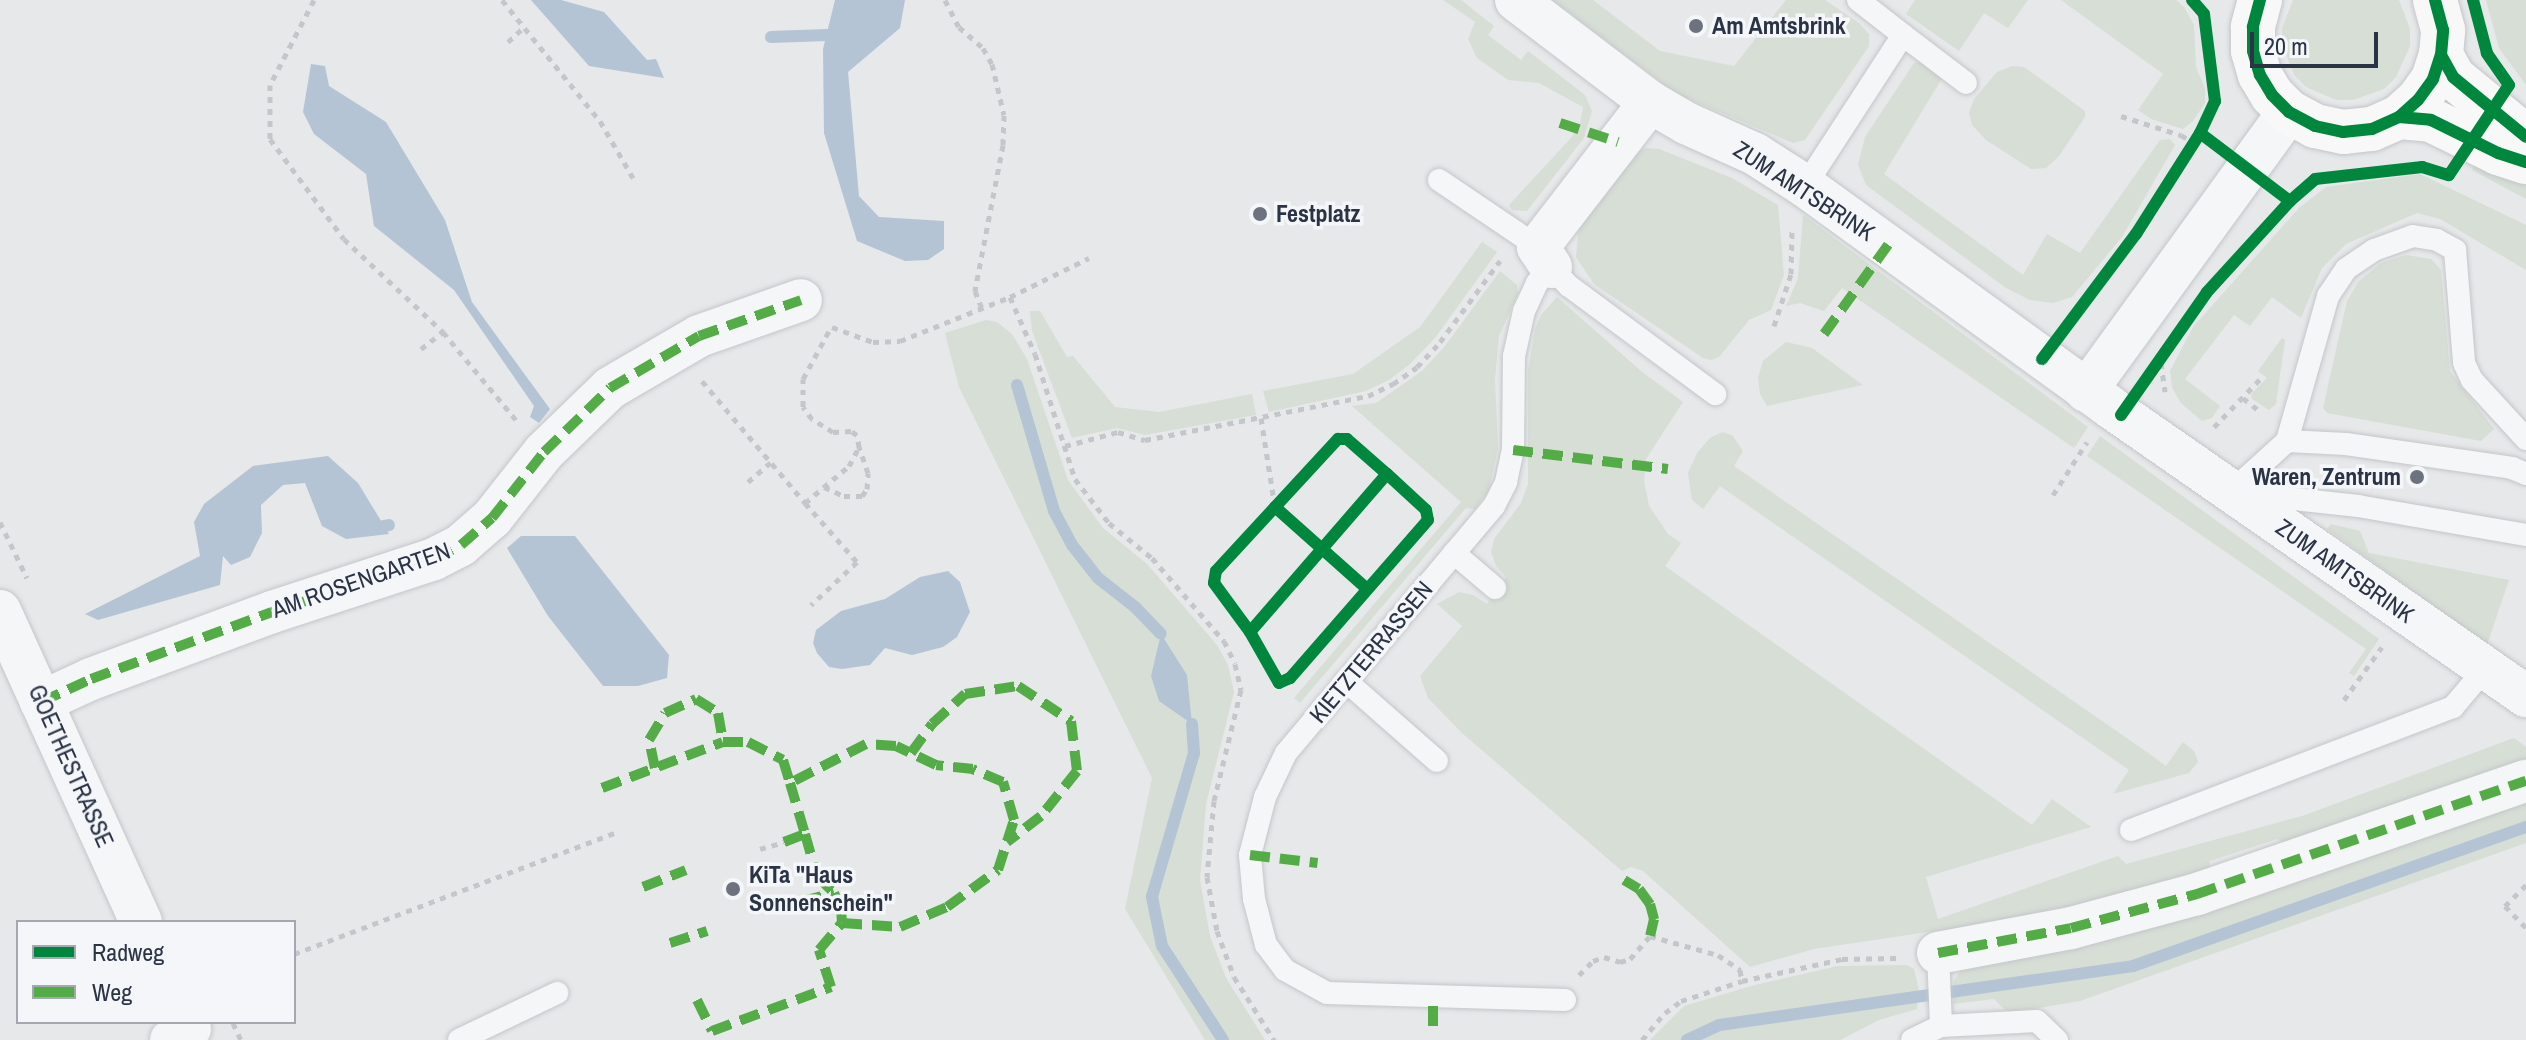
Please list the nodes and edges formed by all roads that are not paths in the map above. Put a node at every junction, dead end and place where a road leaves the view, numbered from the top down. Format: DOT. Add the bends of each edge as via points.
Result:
graph roads {
  1 [pos="1516,0"];
  2 [pos="1858,0"];
  3 [pos="2260,0"];
  4 [pos="2435,0"];
  5 [pos="1903,35"];
  6 [pos="2441,55"];
  7 [pos="1966,83"];
  8 [pos="1650,102"];
  9 [pos="2289,112"];
  10 [pos="2399,117"];
  11 [pos="2526,137"];
  12 [pos="2526,162"];
  13 [pos="1439,180"];
  14 [pos="1805,186"];
  15 [pos="1537,250"];
  16 [pos="816,313"];
  17 [pos="1715,394"];
  18 [pos="2098,399"];
  19 [pos="2526,439"];
  20 [pos="2287,441"];
  21 [pos="2526,474"];
  22 [pos="2231,492"];
  23 [pos="2526,535"];
  24 [pos="1454,553"];
  25 [pos="1495,588"];
  26 [pos="0,611"];
  27 [pos="2486,668"];
  28 [pos="1346,681"];
  29 [pos="2526,696"];
  30 [pos="41,702"];
  31 [pos="1437,761"];
  32 [pos="2526,781"];
  33 [pos="2131,830"];
  34 [pos="140,920"];
  35 [pos="1939,965"];
  36 [pos="557,993"];
  37 [pos="1565,1000"];
  38 [pos="1940,1017"];
  39 [pos="459,1040"];
  40 [pos="1912,1040"];
  41 [pos="2057,1040"];
  1 -- 8 [label="street, ZUM AMTSBRINK"];
  2 -- 5 [label="lane"];
  3 -- 9 [label="street" via="2253,51 2260,75"];
  4 -- 6 [label="street" via="2443,30"];
  5 -- 7 [label="lane"];
  5 -- 14 [label="lane"];
  6 -- 10 [label="street" via="2433,79"];
  6 -- 11 [label="street" via="2453,77"];
  8 -- 14 [label="street, ZUM AMTSBRINK" via="1755,154"];
  8 -- 15 [label="street, KIETZTERRASSEN"];
  9 -- 10 [label="street" via="2315,126 2343,132 2372,129"];
  9 -- 18 [label="street"];
  10 -- 12 [label="street" via="2431,120"];
  13 -- 15 [label="lane"];
  14 -- 18 [label="street, ZUM AMTSBRINK"];
  15 -- 17 [label="lane" via="1569,286"];
  15 -- 24 [label="lane, KIETZTERRASSEN" via="1537,283 1514,356 1513,450 1506,482 1494,506"];
  16 -- 30 [label="street, AM ROSENGARTEN" via="699,336 610,388 544,452 479,532 434,559 272,612"];
  18 -- 22 [label="street, ZUM AMTSBRINK"];
  19 -- 20 [label="lane" via="2472,380 2464,363 2455,250 2413,236 2374,250 2346,269 2328,296"];
  20 -- 21 [label="lane" via="2346,444"];
  20 -- 22 [label="lane"];
  22 -- 23 [label="lane" via="2358,506"];
  22 -- 27 [label="street, ZUM AMTSBRINK"];
  24 -- 25 [label="lane"];
  24 -- 28 [label="lane, KIETZTERRASSEN"];
  26 -- 30 [label="street, GOETHESTRASSE"];
  27 -- 29 [label="street, ZUM AMTSBRINK"];
  27 -- 33 [label="lane" via="2453,707"];
  28 -- 31 [label="lane"];
  28 -- 37 [label="lane, KIETZTERRASSEN" via="1286,753 1265,797 1250,855 1266,945 1285,970 1327,993"];
  30 -- 34 [label="street, GOETHESTRASSE"];
  32 -- 35 [label="street" via="2197,894"];
  35 -- 38 [label="lane"];
  36 -- 39 [label="lane"];
  38 -- 40 [label="lane"];
  38 -- 41 [label="lane" via="2037,1021"];
}
